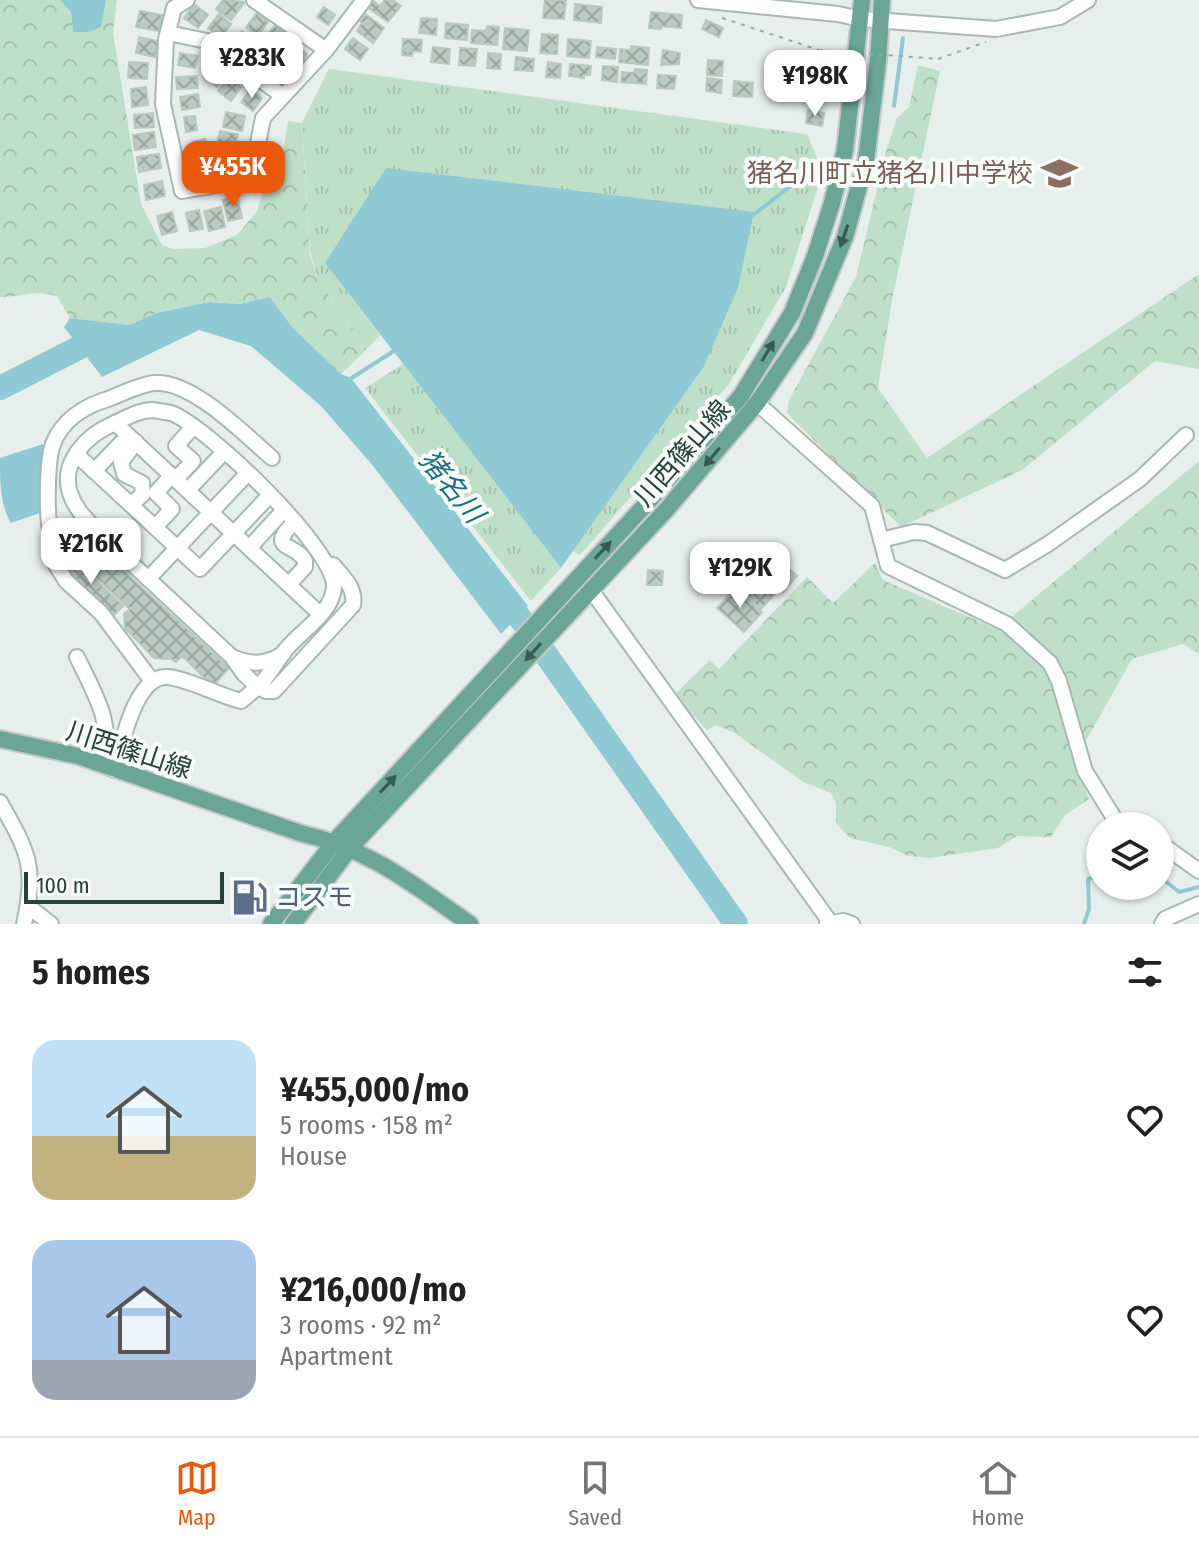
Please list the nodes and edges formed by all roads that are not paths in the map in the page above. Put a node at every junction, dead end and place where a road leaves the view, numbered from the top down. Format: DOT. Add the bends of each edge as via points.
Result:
graph roads {
  1 [pos="187,0"];
  2 [pos="254,0"];
  3 [pos="364,0"];
  4 [pos="698,0"];
  5 [pos="862,0"];
  6 [pos="882,0"];
  7 [pos="1088,0"];
  8 [pos="860,19"];
  9 [pos="882,19"];
  10 [pos="168,33"];
  11 [pos="326,50"];
  12 [pos="283,96"];
  13 [pos="757,403"];
  14 [pos="115,423"];
  15 [pos="193,427"];
  16 [pos="1186,435"];
  17 [pos="136,442"];
  18 [pos="121,443"];
  19 [pos="224,452"];
  20 [pos="76,454"];
  21 [pos="272,458"];
  22 [pos="94,471"];
  23 [pos="248,473"];
  24 [pos="174,477"];
  25 [pos="188,490"];
  26 [pos="270,495"];
  27 [pos="131,505"];
  28 [pos="284,510"];
  29 [pos="211,512"];
  30 [pos="295,522"];
  31 [pos="155,527"];
  32 [pos="234,533"];
  33 [pos="881,540"];
  34 [pos="250,547"];
  35 [pos="177,548"];
  36 [pos="323,557"];
  37 [pos="148,579"];
  38 [pos="289,584"];
  39 [pos="591,590"];
  40 [pos="320,614"];
  41 [pos="283,654"];
  42 [pos="77,657"];
  43 [pos="232,657"];
  44 [pos="269,674"];
  45 [pos="287,677"];
  46 [pos="152,681"];
  47 [pos="258,687"];
  48 [pos="0,739"];
  49 [pos="108,767"];
  50 [pos="0,802"];
  51 [pos="1110,812"];
  52 [pos="342,844"];
  53 [pos="1174,853"];
  54 [pos="1199,871"];
  55 [pos="1199,904"];
  56 [pos="28,906"];
  57 [pos="828,923"];
  58 [pos="24,924"];
  59 [pos="51,924"];
  60 [pos="271,924"];
  61 [pos="293,924"];
  62 [pos="470,924"];
  63 [pos="852,924"];
  64 [pos="1162,924"];
  1 -- 10 [label="street" via="174,8"];
  2 -- 11 [label="street"];
  3 -- 11 [label="street"];
  4 -- 8 [label="street"];
  5 -- 8 [label="main road, 川西篠山線"];
  6 -- 9 [label="main road, 川西篠山線"];
  7 -- 9 [label="street" via="1060,17 996,29"];
  8 -- 9 [label="street"];
  52 -- 8 [label="main road, 川西篠山線, one-way" via="741,396 792,313 815,256 845,150"];
  9 -- 13 [label="main road, 川西篠山線, one-way" via="866,161 845,237 805,333"];
  10 -- 12 [label="street" via="207,41"];
  10 -- 12 [label="street" via="163,104 182,191 251,179 263,118"];
  11 -- 12 [label="street"];
  13 -- 33 [label="street" via="872,506"];
  13 -- 39 [label="main road, 川西篠山線, one-way"];
  14 -- 15 [label="street" via="154,410 172,413"];
  14 -- 17 [label="street"];
  14 -- 20 [label="street" via="97,430"];
  15 -- 19 [label="street"];
  15 -- 24 [label="street" via="176,446 193,461"];
  16 -- 33 [label="street" via="1140,479 1005,570 927,533"];
  17 -- 24 [label="street"];
  17 -- 27 [label="street" via="121,462 124,474 142,483 143,494"];
  18 -- 22 [label="street"];
  19 -- 23 [label="street"];
  19 -- 25 [label="street"];
  20 -- 22 [label="street"];
  20 -- 37 [label="street" via="68,472 69,492 79,511"];
  21 -- 46 [label="street" via="204,401 179,387 155,383 88,405 53,444 48,519 56,565 101,613"];
  22 -- 27 [label="street"];
  23 -- 26 [label="street"];
  23 -- 29 [label="street"];
  24 -- 25 [label="street"];
  24 -- 31 [label="street" via="156,493 172,509"];
  25 -- 29 [label="street"];
  26 -- 28 [label="street"];
  26 -- 32 [label="street"];
  27 -- 31 [label="street"];
  28 -- 30 [label="street"];
  28 -- 34 [label="street"];
  29 -- 32 [label="street"];
  29 -- 35 [label="street"];
  30 -- 36 [label="street"];
  30 -- 38 [label="street" via="285,530 283,544 303,555 305,567"];
  31 -- 35 [label="street"];
  32 -- 34 [label="street"];
  32 -- 35 [label="street" via="200,569"];
  33 -- 51 [label="street" via="888,566 1007,624 1050,663 1085,771"];
  34 -- 38 [label="street"];
  35 -- 37 [label="street"];
  36 -- 40 [label="street" via="334,587"];
  36 -- 45 [label="street" via="350,586 353,605"];
  37 -- 43 [label="street"];
  38 -- 40 [label="street"];
  39 -- 52 [label="main road, 川西篠山線, one-way"];
  39 -- 57 [label="street"];
  40 -- 41 [label="street"];
  41 -- 43 [label="street" via="255,664"];
  41 -- 44 [label="street"];
  42 -- 49 [label="street" via="107,731"];
  43 -- 47 [label="street"];
  44 -- 45 [label="street"];
  44 -- 47 [label="street"];
  45 -- 47 [label="street" via="274,691"];
  46 -- 47 [label="street" via="169,677 241,701"];
  46 -- 49 [label="street" via="139,695"];
  48 -- 49 [label="main road, 川西篠山線"];
  49 -- 52 [label="main road, 川西篠山線"];
  50 -- 56 [label="street" via="31,867"];
  52 -- 60 [label="main road"];
  52 -- 61 [label="main road"];
  52 -- 62 [label="main road, 川西篠山線" via="378,861"];
  53 -- 54 [label="street"];
  55 -- 64 [label="street"];
  56 -- 58 [label="street"];
  56 -- 59 [label="street"];
  57 -- 63 [label="street"];
}
